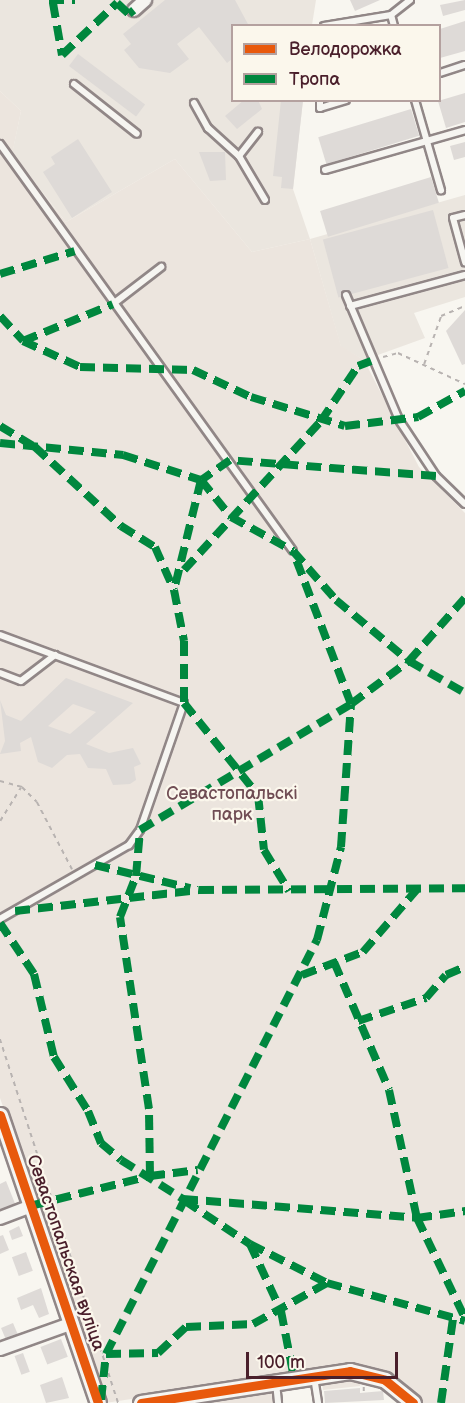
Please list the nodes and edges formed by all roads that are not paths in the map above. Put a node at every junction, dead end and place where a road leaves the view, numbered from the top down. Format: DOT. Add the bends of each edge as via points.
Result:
graph roads {
  1 [pos="145,0"];
  2 [pos="410,0"];
  3 [pos="134,10"];
  4 [pos="391,15"];
  5 [pos="336,24"];
  6 [pos="393,24"];
  7 [pos="465,65"];
  8 [pos="441,73"];
  9 [pos="74,84"];
  10 [pos="320,102"];
  11 [pos="340,102"];
  12 [pos="416,102"];
  13 [pos="194,103"];
  14 [pos="465,130"];
  15 [pos="258,132"];
  16 [pos="137,134"];
  17 [pos="427,141"];
  18 [pos="0,144"];
  19 [pos="239,156"];
  20 [pos="325,170"];
  21 [pos="441,190"];
  22 [pos="265,200"];
  23 [pos="465,215"];
  24 [pos="465,262"];
  25 [pos="161,267"];
  26 [pos="465,275"];
  27 [pos="346,295"];
  28 [pos="113,304"];
  29 [pos="350,306"];
  30 [pos="465,504"];
  31 [pos="293,551"];
  32 [pos="0,635"];
  33 [pos="55,655"];
  34 [pos="0,673"];
  35 [pos="0,919"];
  36 [pos="0,1115"];
  37 [pos="33,1205"];
  38 [pos="0,1218"];
  39 [pos="73,1323"];
  40 [pos="0,1349"];
  41 [pos="314,1374"];
  42 [pos="276,1381"];
  43 [pos="210,1397"];
  44 [pos="98,1403"];
  45 [pos="141,1403"];
  46 [pos="278,1403"];
  47 [pos="318,1403"];
  48 [pos="413,1403"];
  1 -- 3 [label="street"];
  2 -- 4 [label="lane"];
  4 -- 5 [label="lane"];
  4 -- 6 [label="lane"];
  7 -- 8 [label="lane"];
  9 -- 16 [label="lane"];
  10 -- 11 [label="lane" via="320,108"];
  12 -- 17 [label="lane"];
  13 -- 19 [label="lane" via="208,128"];
  14 -- 17 [label="lane"];
  15 -- 19 [label="lane"];
  17 -- 20 [label="lane"];
  17 -- 21 [label="lane"];
  18 -- 28 [label="lane"];
  19 -- 22 [label="lane"];
  23 -- 24 [label="lane" via="453,218"];
  25 -- 28 [label="lane"];
  26 -- 29 [label="lane"];
  27 -- 29 [label="lane"];
  28 -- 31 [label="lane" via="165,366"];
  29 -- 30 [label="lane" via="371,361 421,458"];
  32 -- 33 [label="lane"];
  33 -- 34 [label="lane" via="21,681"];
  33 -- 35 [label="lane" via="184,703 140,830 129,845"];
  36 -- 37 [label="street, Севастопальская вуліца"];
  37 -- 38 [label="street"];
  37 -- 39 [label="street, Севастопальская вуліца"];
  39 -- 40 [label="street"];
  39 -- 44 [label="street, Севастопальская вуліца"];
  41 -- 42 [label="street"];
  41 -- 47 [label="lane"];
  41 -- 48 [label="street" via="367,1373"];
  42 -- 43 [label="street"];
  42 -- 46 [label="lane"];
  43 -- 45 [label="street"];
}
